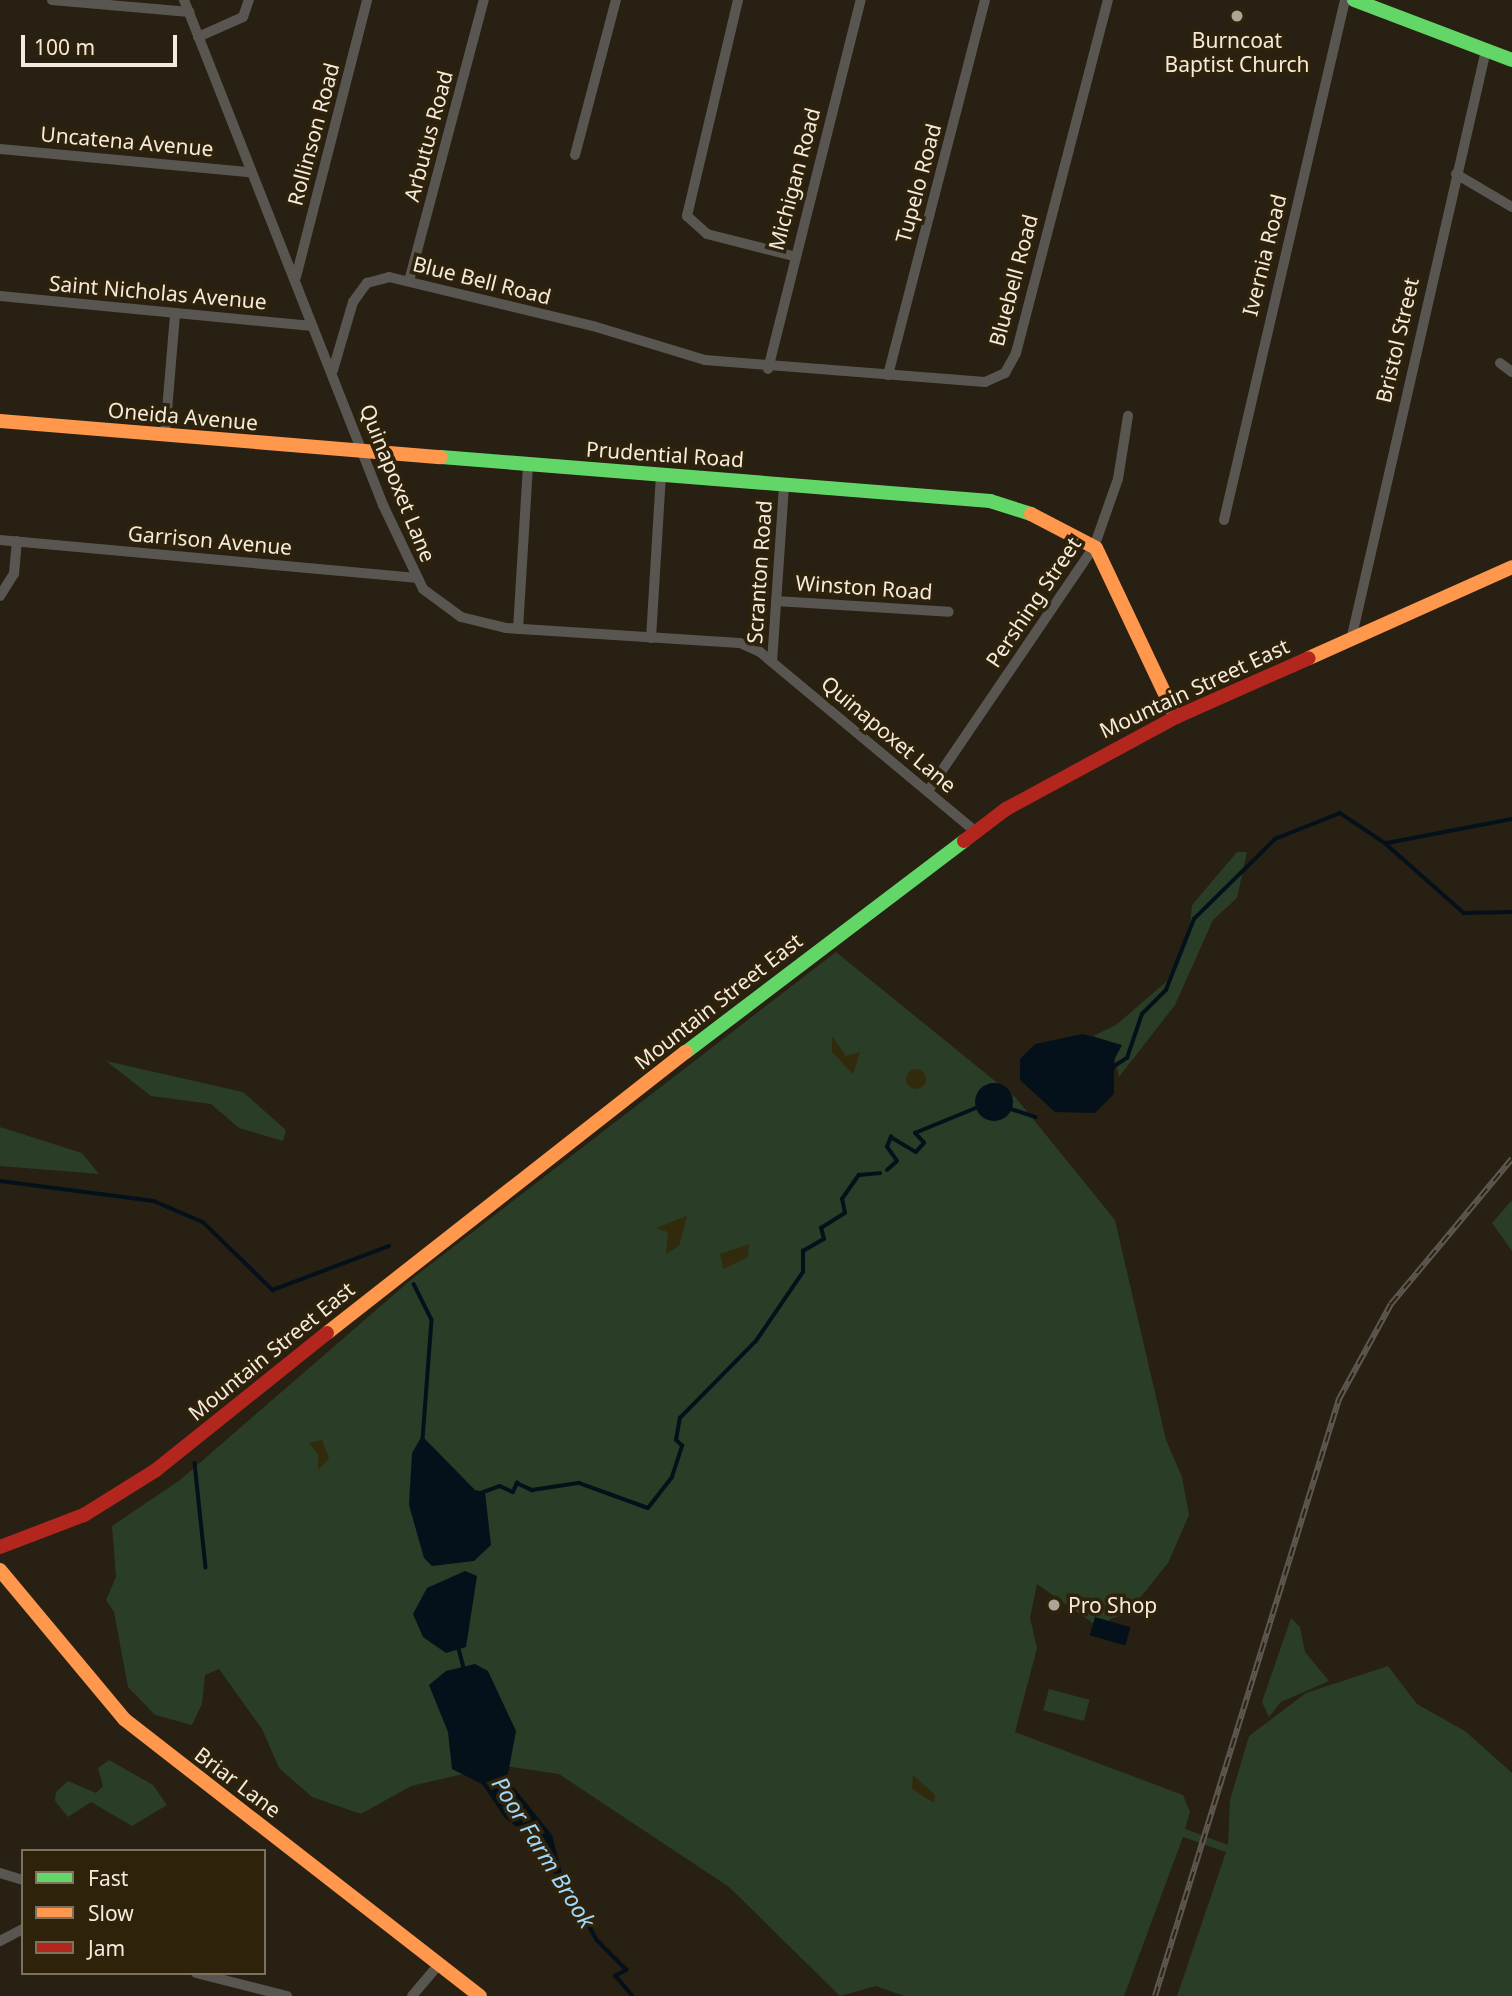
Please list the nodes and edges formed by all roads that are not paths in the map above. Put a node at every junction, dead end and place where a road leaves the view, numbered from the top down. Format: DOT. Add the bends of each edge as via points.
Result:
graph roads {
  1 [pos="52,0"];
  2 [pos="184,0"];
  3 [pos="249,0"];
  4 [pos="367,0"];
  5 [pos="484,0"];
  6 [pos="616,0"];
  7 [pos="738,0"];
  8 [pos="861,0"];
  9 [pos="985,0"];
  10 [pos="1108,0"];
  11 [pos="1345,0"];
  12 [pos="1354,0"];
  13 [pos="188,12"];
  14 [pos="198,37"];
  15 [pos="1486,50"];
  16 [pos="1512,60"];
  17 [pos="0,149"];
  18 [pos="575,155"];
  19 [pos="250,172"];
  20 [pos="1456,174"];
  21 [pos="1512,207"];
  22 [pos="793,256"];
  23 [pos="296,278"];
  24 [pos="409,281"];
  25 [pos="0,296"];
  26 [pos="175,314"];
  27 [pos="313,326"];
  28 [pos="679,354"];
  29 [pos="1500,363"];
  30 [pos="768,369"];
  31 [pos="332,370"];
  32 [pos="1512,372"];
  33 [pos="888,375"];
  34 [pos="1128,416"];
  35 [pos="0,421"];
  36 [pos="164,434"];
  37 [pos="363,454"];
  38 [pos="528,465"];
  39 [pos="661,475"];
  40 [pos="784,484"];
  41 [pos="1224,520"];
  42 [pos="0,540"];
  43 [pos="17,541"];
  44 [pos="1094,547"];
  45 [pos="1512,567"];
  46 [pos="415,578"];
  47 [pos="0,596"];
  48 [pos="776,601"];
  49 [pos="949,612"];
  50 [pos="518,629"];
  51 [pos="651,638"];
  52 [pos="1351,640"];
  53 [pos="772,662"];
  54 [pos="1176,717"];
  55 [pos="928,791"];
  56 [pos="976,832"];
  57 [pos="0,1547"];
  58 [pos="0,1570"];
  59 [pos="0,1873"];
  60 [pos="21,1879"];
  61 [pos="21,1930"];
  62 [pos="0,1941"];
  63 [pos="440,1964"];
  64 [pos="204,1975"];
  65 [pos="287,1996"];
  66 [pos="412,1996"];
  67 [pos="480,1996"];
  1 -- 13 [label="street"];
  2 -- 13 [label="street, Quinapoxet Lane"];
  3 -- 14 [label="street" via="243,17"];
  4 -- 23 [label="street, Rollinson Road"];
  5 -- 24 [label="street, Arbutus Road"];
  6 -- 18 [label="street"];
  7 -- 22 [label="street" via="687,216 706,234"];
  8 -- 22 [label="street, Michigan Road"];
  9 -- 33 [label="street, Tupelo Road"];
  10 -- 33 [label="street, Bluebell Road" via="1016,353 1005,373 985,382"];
  11 -- 41 [label="street, Ivernia Road"];
  12 -- 15 [label="main road"];
  13 -- 14 [label="street, Quinapoxet Lane"];
  14 -- 19 [label="street, Quinapoxet Lane"];
  15 -- 16 [label="main road"];
  15 -- 20 [label="street, Bristol Street"];
  17 -- 19 [label="street, Uncatena Avenue"];
  19 -- 23 [label="street, Quinapoxet Lane"];
  20 -- 21 [label="street"];
  20 -- 52 [label="street, Bristol Street"];
  22 -- 30 [label="street, Michigan Road"];
  23 -- 27 [label="street, Quinapoxet Lane"];
  24 -- 28 [label="street, Blue Bell Road" via="593,326"];
  24 -- 31 [label="street, Blue Bell Road" via="389,277 367,283 353,302"];
  25 -- 26 [label="street, Saint Nicholas Avenue"];
  26 -- 27 [label="street, Saint Nicholas Avenue"];
  26 -- 36 [label="street"];
  27 -- 31 [label="street, Quinapoxet Lane"];
  28 -- 30 [label="street, Bluebell Road"];
  29 -- 32 [label="street"];
  30 -- 33 [label="street, Bluebell Road"];
  31 -- 37 [label="street, Quinapoxet Lane"];
  34 -- 44 [label="street, Pershing Street" via="1118,479"];
  35 -- 36 [label="main road, Oneida Avenue"];
  36 -- 37 [label="main road, Oneida Avenue"];
  37 -- 38 [label="main road, Prudential Road"];
  37 -- 46 [label="street, Quinapoxet Lane"];
  38 -- 39 [label="main road, Prudential Road"];
  38 -- 50 [label="street"];
  39 -- 40 [label="main road, Prudential Road"];
  39 -- 51 [label="street"];
  40 -- 44 [label="main road, Prudential Road" via="965,497 1057,522"];
  40 -- 48 [label="street, Scranton Road"];
  42 -- 43 [label="street, Garrison Avenue"];
  43 -- 46 [label="street, Garrison Avenue"];
  43 -- 47 [label="street" via="14,574"];
  44 -- 54 [label="main road"];
  44 -- 55 [label="street, Pershing Street"];
  45 -- 52 [label="main road, Mountain Street East"];
  46 -- 50 [label="street, Quinapoxet Lane" via="461,617"];
  48 -- 49 [label="street, Winston Road"];
  48 -- 53 [label="street, Scranton Road"];
  50 -- 51 [label="street, Quinapoxet Lane"];
  51 -- 53 [label="street, Quinapoxet Lane" via="740,643"];
  52 -- 54 [label="main road, Mountain Street East"];
  53 -- 55 [label="street, Quinapoxet Lane"];
  54 -- 56 [label="main road, Mountain Street East" via="1059,775"];
  55 -- 56 [label="street, Quinapoxet Lane"];
  56 -- 57 [label="main road, Mountain Street East" via="546,1158 156,1469 84,1515"];
  58 -- 63 [label="main road, Briar Lane" via="124,1719"];
  59 -- 60 [label="street"];
  61 -- 62 [label="street"];
  63 -- 66 [label="street"];
  63 -- 67 [label="main road, Briar Lane"];
  64 -- 65 [label="street"];
}
